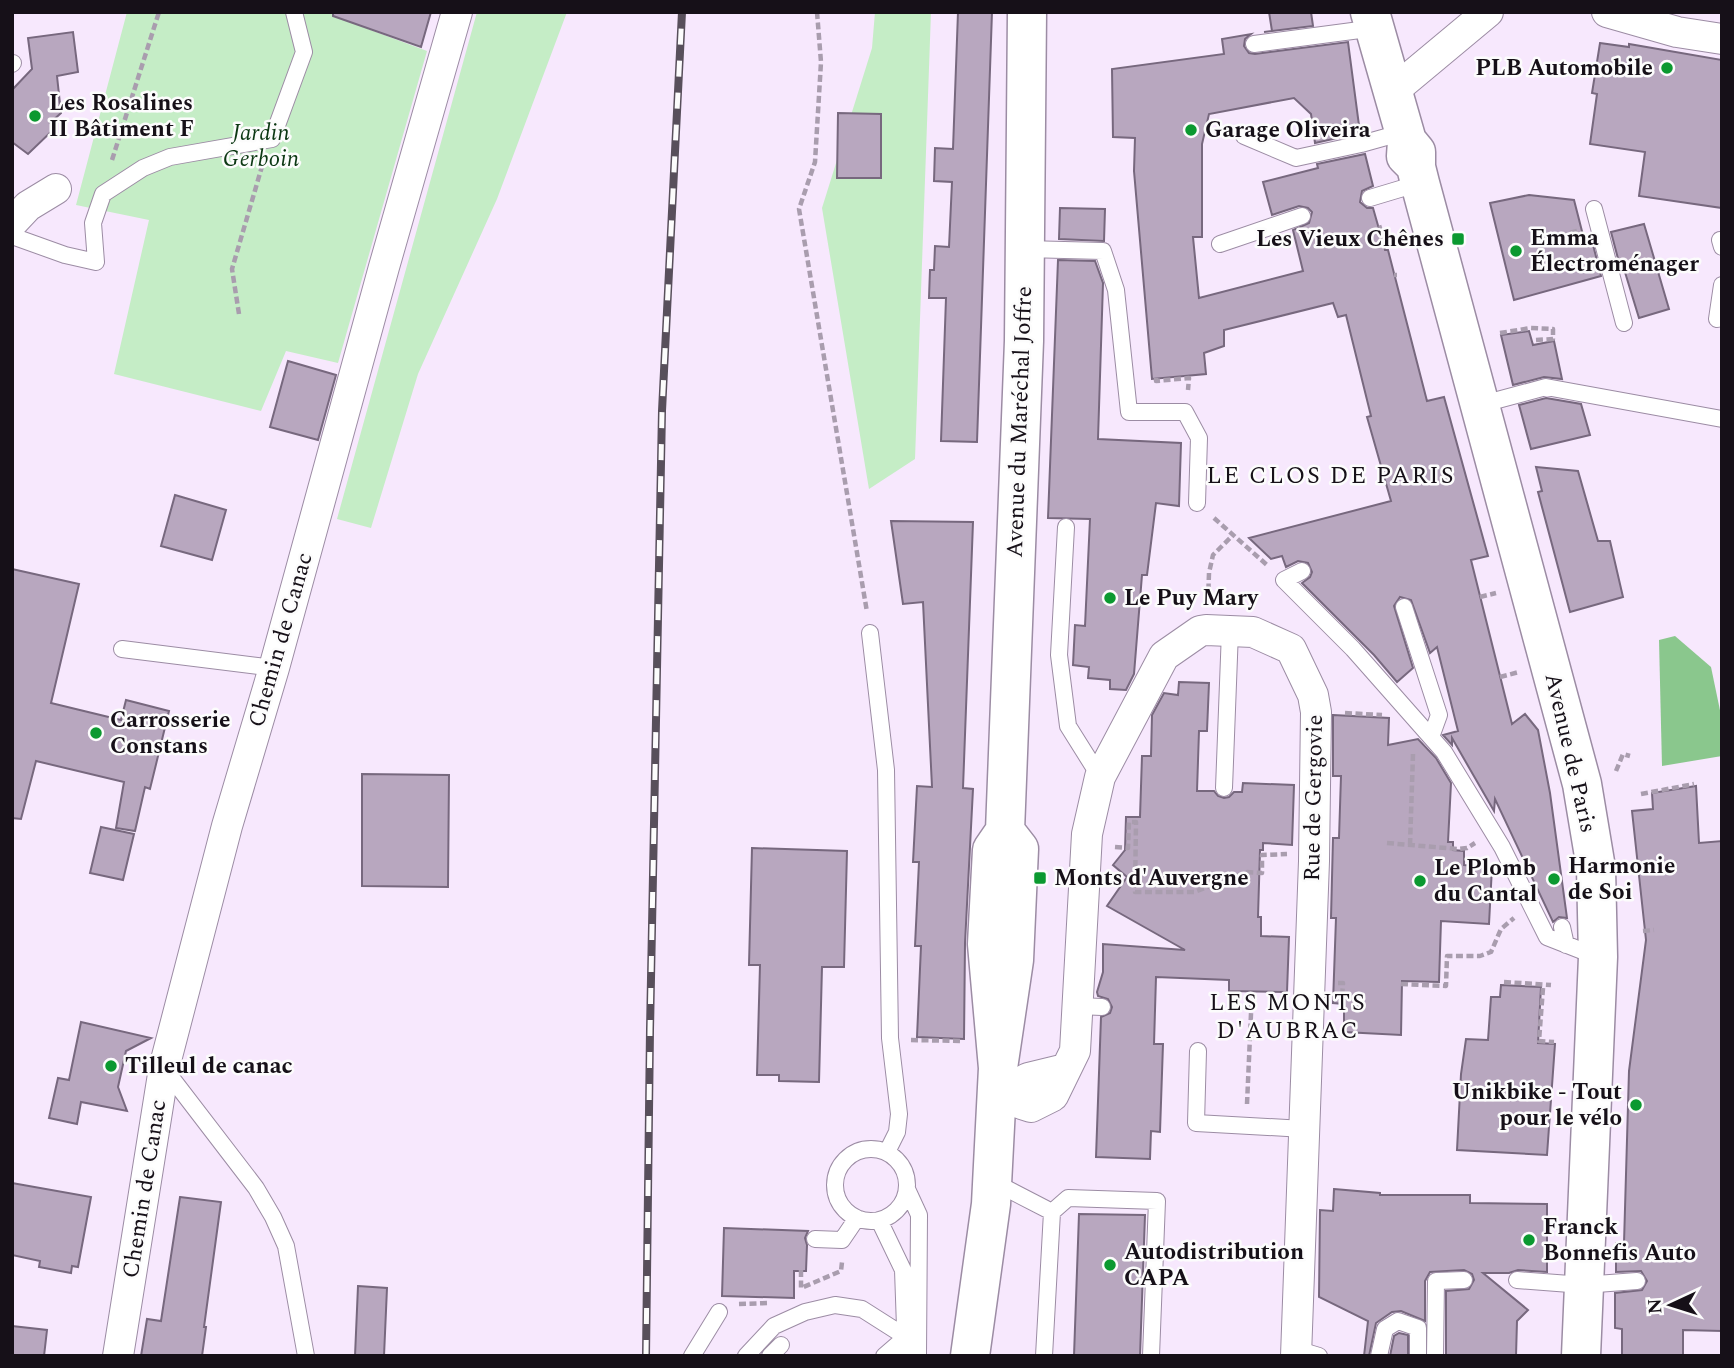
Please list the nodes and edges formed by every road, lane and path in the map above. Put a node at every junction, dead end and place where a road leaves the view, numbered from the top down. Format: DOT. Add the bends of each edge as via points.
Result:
graph roads {
  1 [pos="159,12"];
  2 [pos="294,12"];
  3 [pos="457,12"];
  4 [pos="817,12"];
  5 [pos="1027,12"];
  6 [pos="1488,12"];
  7 [pos="1607,12"];
  8 [pos="1373,20"];
  9 [pos="1722,39"];
  10 [pos="1255,44"];
  11 [pos="1392,92"];
  12 [pos="1244,135"];
  13 [pos="272,139"];
  14 [pos="1412,156"];
  15 [pos="56,189"];
  16 [pos="103,194"];
  17 [pos="1370,198"];
  18 [pos="1594,209"];
  19 [pos="1302,216"];
  20 [pos="12,223"];
  21 [pos="1582,230"];
  22 [pos="12,236"];
  23 [pos="1550,238"];
  24 [pos="1220,244"];
  25 [pos="1025,249"];
  26 [pos="1722,285"];
  27 [pos="239,314"];
  28 [pos="1717,319"];
  29 [pos="1624,323"];
  30 [pos="1500,333"];
  31 [pos="1536,340"];
  32 [pos="1156,378"];
  33 [pos="1186,379"];
  34 [pos="1479,405"];
  35 [pos="1722,419"];
  36 [pos="1197,503"];
  37 [pos="1066,527"];
  38 [pos="1302,571"];
  39 [pos="1284,580"];
  40 [pos="1404,607"];
  41 [pos="1218,630"];
  42 [pos="870,634"];
  43 [pos="122,649"];
  44 [pos="274,668"];
  45 [pos="1338,713"];
  46 [pos="1375,715"];
  47 [pos="1411,715"];
  48 [pos="1431,737"];
  49 [pos="1630,756"];
  50 [pos="1616,771"];
  51 [pos="1100,776"];
  52 [pos="1695,784"];
  53 [pos="1224,788"];
  54 [pos="1641,794"];
  55 [pos="1387,843"];
  56 [pos="1410,845"];
  57 [pos="1125,848"];
  58 [pos="1467,848"];
  59 [pos="1314,852"];
  60 [pos="1562,927"];
  61 [pos="1501,929"];
  62 [pos="1654,930"];
  63 [pos="1643,932"];
  64 [pos="1582,951"];
  65 [pos="1504,982"];
  66 [pos="1339,983"];
  67 [pos="1401,984"];
  68 [pos="1551,985"];
  69 [pos="1543,988"];
  70 [pos="1252,991"];
  71 [pos="1342,998"];
  72 [pos="915,1040"];
  73 [pos="951,1041"];
  74 [pos="1554,1042"];
  75 [pos="1198,1051"];
  76 [pos="164,1068"];
  77 [pos="997,1082"];
  78 [pos="1246,1126"];
  79 [pos="1304,1129"];
  80 [pos="887,1152"];
  81 [pos="907,1189"];
  82 [pos="991,1192"];
  83 [pos="1052,1212"];
  84 [pos="858,1218"];
  85 [pos="879,1220"];
  86 [pos="815,1239"];
  87 [pos="842,1260"];
  88 [pos="801,1270"];
  89 [pos="1464,1280"];
  90 [pos="1517,1280"];
  91 [pos="1637,1281"];
  92 [pos="1583,1285"];
  93 [pos="719,1312"];
  94 [pos="906,1337"];
  95 [pos="1304,1353"];
  96 [pos="118,1356"];
  97 [pos="306,1356"];
  98 [pos="692,1356"];
  99 [pos="746,1356"];
  100 [pos="884,1356"];
  101 [pos="906,1356"];
  102 [pos="918,1356"];
  103 [pos="970,1356"];
  104 [pos="996,1356"];
  105 [pos="1044,1356"];
  106 [pos="1151,1356"];
  107 [pos="1379,1356"];
  108 [pos="1418,1356"];
  109 [pos="1436,1356"];
  110 [pos="1581,1356"];
  1 -- 16 [label="path"];
  2 -- 13 [label="lane" via="304,52"];
  3 -- 44 [label="street, Chemin de Canac"];
  4 -- 42 [label="path" via="821,62 815,162 799,209"];
  5 -- 25 [label="main road, Avenue du Maréchal Joffre"];
  6 -- 11 [label="street"];
  7 -- 9 [label="street"];
  8 -- 10 [label="lane"];
  8 -- 11 [label="main road, Avenue de Paris"];
  11 -- 14 [label="main road, Avenue de Paris"];
  12 -- 14 [label="lane" via="1296,158 1361,144"];
  13 -- 16 [label="lane" via="170,156"];
  13 -- 27 [label="path" via="232,269"];
  14 -- 17 [label="lane"];
  14 -- 34 [label="main road, Avenue de Paris"];
  15 -- 20 [label="street" via="28,206"];
  16 -- 22 [label="lane" via="93,222 96,262"];
  18 -- 29 [label="lane"];
  19 -- 24 [label="lane"];
  21 -- 23 [label="path"];
  25 -- 36 [label="lane" via="1103,251 1116,290 1129,412 1185,412 1199,438"];
  25 -- 77 [label="main road, Avenue du Maréchal Joffre" via="1005,831 992,850 987,944"];
  26 -- 28 [label="lane"];
  30 -- 31 [label="path" via="1552,329 1553,339"];
  32 -- 33 [label="path"];
  34 -- 35 [label="lane" via="1546,387"];
  34 -- 64 [label="main road, Avenue de Paris" via="1582,784 1596,868"];
  37 -- 51 [label="lane" via="1059,655 1068,726"];
  38 -- 39 [label="lane"];
  39 -- 41 [label="path" via="1233,534 1213,555 1209,573"];
  39 -- 47 [label="lane"];
  40 -- 48 [label="lane" via="1439,715"];
  41 -- 51 [label="street" via="1200,631 1164,656"];
  41 -- 53 [label="lane"];
  41 -- 59 [label="street, Rue de Gergovie" via="1253,632 1291,649 1313,695"];
  42 -- 80 [label="lane" via="887,771 890,1038 899,1114 897,1132"];
  43 -- 44 [label="lane"];
  44 -- 76 [label="street, Chemin de Canac"];
  45 -- 46 [label="path"];
  47 -- 48 [label="lane"];
  47 -- 56 [label="path"];
  48 -- 64 [label="lane" via="1462,768 1547,937"];
  49 -- 50 [label="path" via="1623,754"];
  51 -- 77 [label="street" via="1087,834 1090,1006 1075,1051 1053,1096 1031,1107"];
  52 -- 54 [label="path"];
  55 -- 56 [label="path"];
  56 -- 58 [label="path"];
  57 -- 59 [label="path" via="1129,822 1136,822 1135,892 1194,892 1247,872 1262,873 1262,855"];
  59 -- 79 [label="street, Rue de Gergovie"];
  60 -- 64 [label="lane"];
  61 -- 67 [label="path" via="1491,951 1480,956 1447,956 1446,986"];
  62 -- 63 [label="path"];
  64 -- 92 [label="main road, Avenue de Paris"];
  65 -- 68 [label="path"];
  66 -- 71 [label="path" via="1343,984"];
  69 -- 74 [label="path" via="1539,1037"];
  70 -- 78 [label="path"];
  72 -- 73 [label="path"];
  75 -- 78 [label="lane" via="1196,1123"];
  76 -- 96 [label="street, Chemin de Canac"];
  76 -- 97 [label="lane" via="273,1217 286,1246"];
  77 -- 82 [label="main road, Avenue du Maréchal Joffre"];
  78 -- 79 [label="lane"];
  79 -- 95 [label="street, Rue de Gergovie"];
  80 -- 81 [label="lane" via="903,1167"];
  80 -- 84 [label="lane" via="865,1149 838,1169 835,1192 840,1203"];
  81 -- 85 [label="lane" via="898,1209"];
  81 -- 102 [label="lane" via="919,1215"];
  82 -- 83 [label="lane"];
  82 -- 103 [label="main road, Avenue du Maréchal Joffre"];
  82 -- 104 [label="main road, Avenue du Maréchal Joffre"];
  83 -- 105 [label="lane"];
  83 -- 106 [label="lane" via="1068,1198 1157,1201"];
  84 -- 85 [label="lane"];
  84 -- 86 [label="lane" via="842,1240"];
  85 -- 94 [label="lane" via="903,1270"];
  87 -- 88 [label="path" via="841,1271 801,1288"];
  89 -- 109 [label="lane" via="1436,1281"];
  90 -- 92 [label="lane"];
  91 -- 92 [label="lane"];
  92 -- 110 [label="main road, Avenue de Paris"];
  93 -- 98 [label="lane"];
  94 -- 99 [label="lane" via="862,1309 835,1305 805,1311 775,1326"];
  94 -- 100 [label="lane"];
  94 -- 101 [label="lane"];
  107 -- 108 [label="lane" via="1385,1329 1398,1321 1418,1328"];
}
